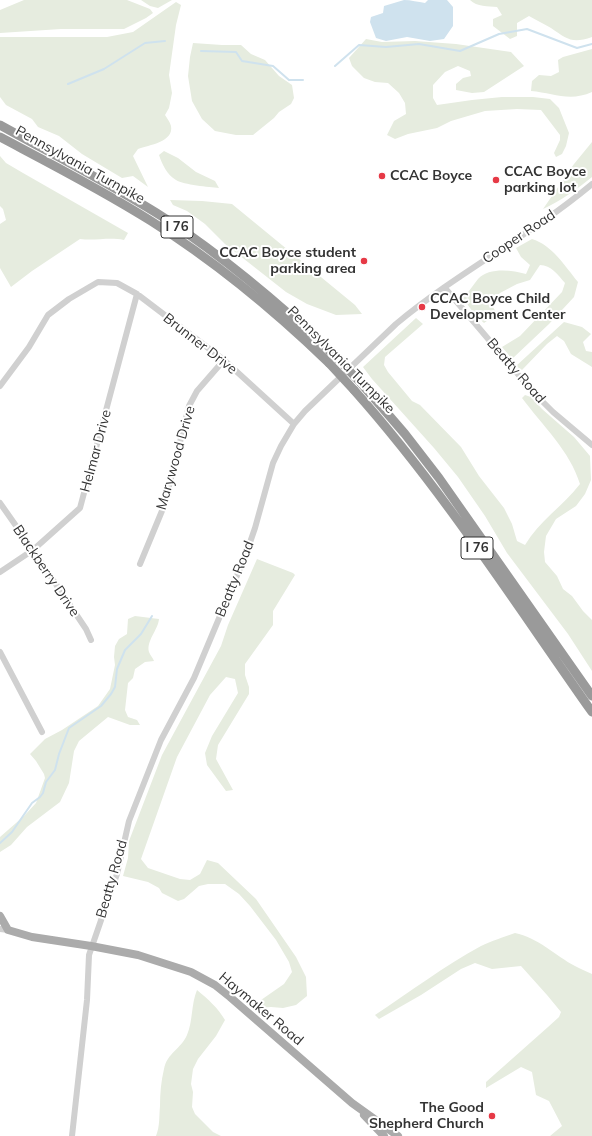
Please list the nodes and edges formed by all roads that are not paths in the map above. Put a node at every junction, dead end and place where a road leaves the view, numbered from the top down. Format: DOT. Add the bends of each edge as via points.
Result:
graph roads {
  1 [pos="0,125"];
  2 [pos="0,136"];
  3 [pos="592,184"];
  4 [pos="445,288"];
  5 [pos="137,294"];
  6 [pos="224,360"];
  7 [pos="0,386"];
  8 [pos="358,386"];
  9 [pos="294,424"];
  10 [pos="592,445"];
  11 [pos="0,503"];
  12 [pos="33,550"];
  13 [pos="140,564"];
  14 [pos="0,572"];
  15 [pos="91,640"];
  16 [pos="0,652"];
  17 [pos="592,696"];
  18 [pos="592,712"];
  19 [pos="42,732"];
  20 [pos="0,916"];
  21 [pos="4,930"];
  22 [pos="91,946"];
  23 [pos="352,1103"];
  24 [pos="72,1136"];
  25 [pos="384,1136"];
  26 [pos="398,1136"];
  1 -- 8 [label="highway, Pennsylvania Turnpike / I 76, bridge" via="123,193 198,241 266,293 335,356"];
  2 -- 8 [label="highway, Pennsylvania Turnpike / I 76, bridge" via="124,204 180,240 267,306"];
  3 -- 4 [label="street, Cooper Road" via="534,228"];
  4 -- 9 [label="street, Beatty Road" via="396,324"];
  4 -- 10 [label="street, Beatty Road" via="534,393"];
  5 -- 6 [label="street, Brunner Drive"];
  5 -- 7 [label="street, Brunner Drive" via="117,283 98,282 69,299 48,315 29,347"];
  5 -- 12 [label="street, Helmar Drive" via="80,508"];
  6 -- 9 [label="street, Brunner Drive"];
  6 -- 13 [label="street, Marywood Drive" via="189,406 164,506"];
  8 -- 17 [label="highway, Pennsylvania Turnpike / I 76" via="405,434 440,478"];
  8 -- 18 [label="highway, Pennsylvania Turnpike / I 76" via="429,480"];
  9 -- 22 [label="street, Beatty Road" via="273,463 246,554 204,655 161,740 136,801 117,874"];
  11 -- 12 [label="street, Blackberry Drive"];
  12 -- 14 [label="street, Helmar Drive"];
  12 -- 15 [label="street, Blackberry Drive"];
  16 -- 19 [label="street"];
  20 -- 21 [label="main road"];
  21 -- 22 [label="main road, Haymaker Road"];
  22 -- 23 [label="main road, Haymaker Road" via="138,955 181,968 215,985"];
  22 -- 24 [label="street, Beatty Road"];
  23 -- 25 [label="main road, Haymaker Road"];
  23 -- 26 [label="main road, Haymaker Road"];
}
